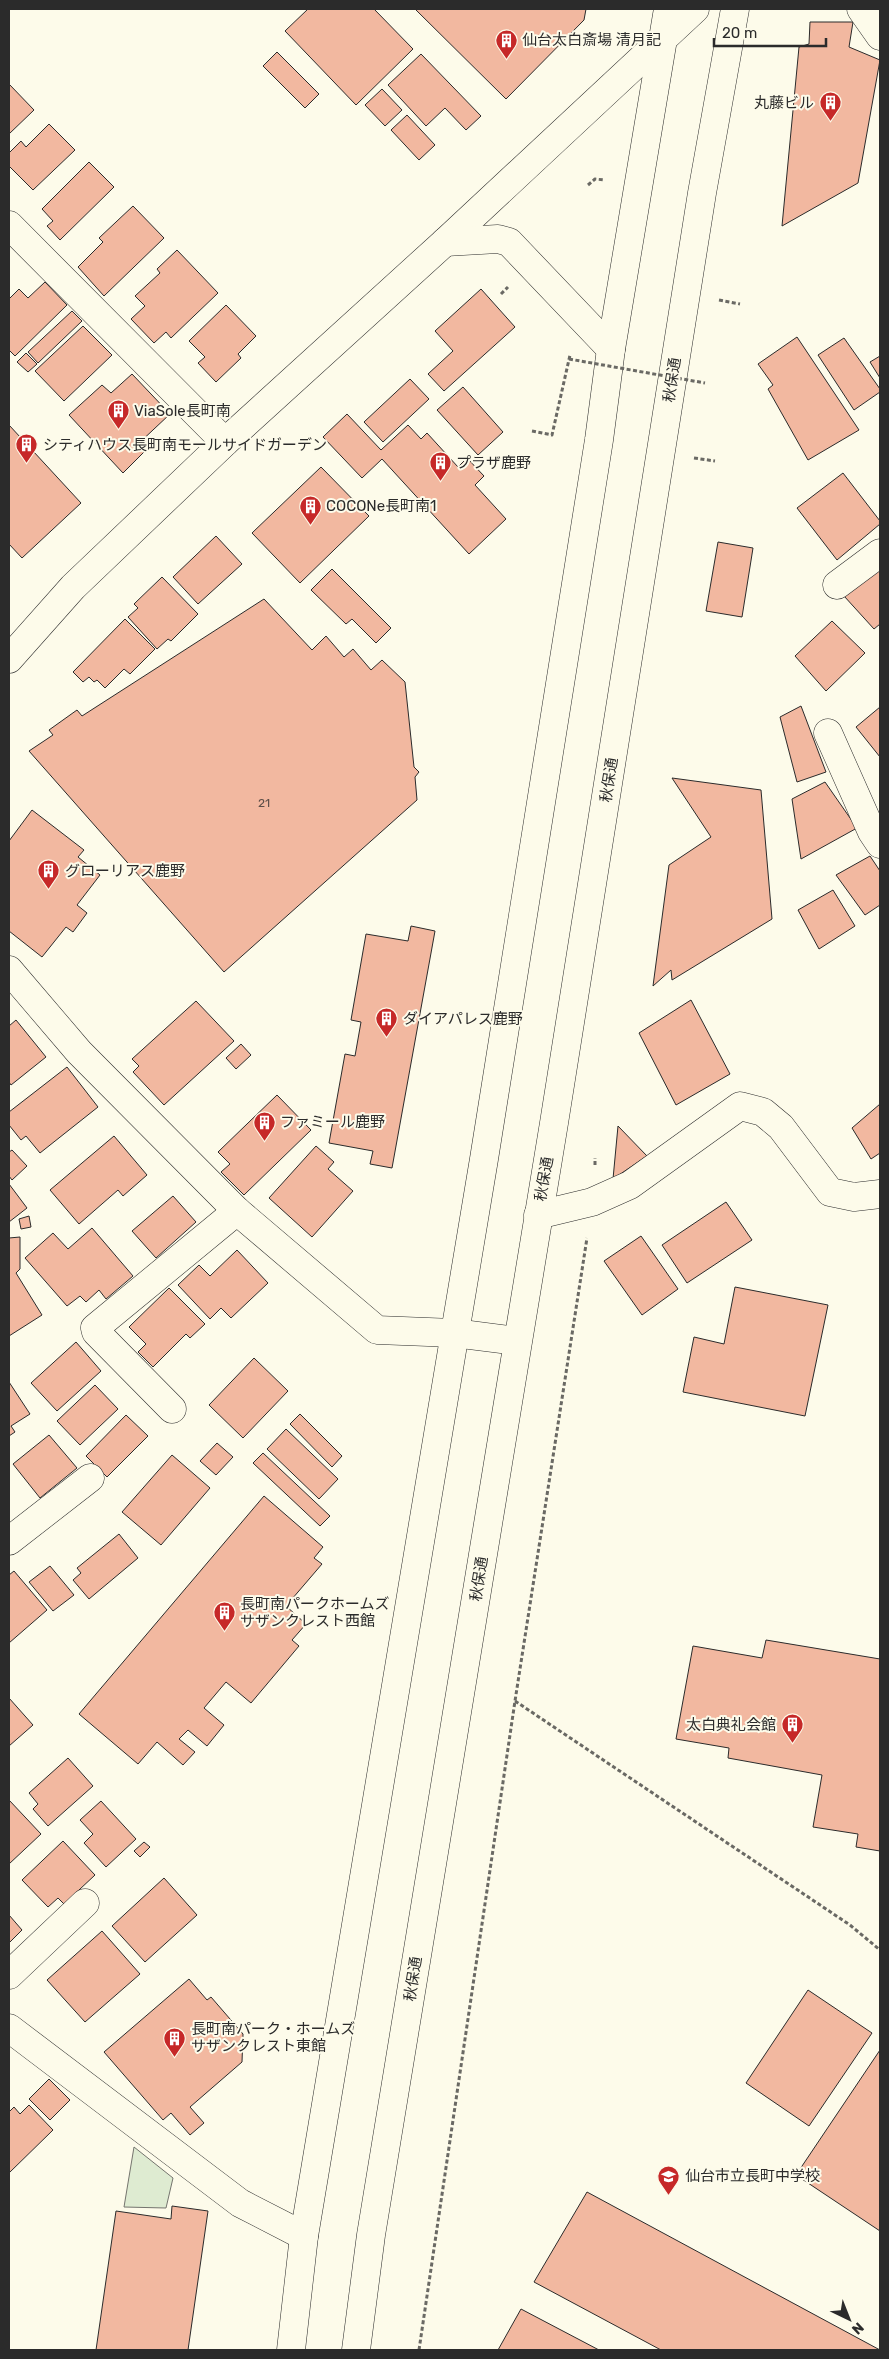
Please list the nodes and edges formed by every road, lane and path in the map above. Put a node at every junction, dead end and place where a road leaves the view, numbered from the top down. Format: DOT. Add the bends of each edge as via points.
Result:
graph roads {
  1 [pos="668,9"];
  2 [pos="695,9"];
  3 [pos="734,9"];
  4 [pos="861,9"];
  5 [pos="880,36"];
  6 [pos="664,39"];
  7 [pos="605,180"];
  8 [pos="588,186"];
  9 [pos="9,225"];
  10 [pos="445,242"];
  11 [pos="740,304"];
  12 [pos="717,308"];
  13 [pos="611,349"];
  14 [pos="705,383"];
  15 [pos="532,431"];
  16 [pos="225,442"];
  17 [pos="694,452"];
  18 [pos="715,461"];
  19 [pos="880,553"];
  20 [pos="837,585"];
  21 [pos="9,659"];
  22 [pos="828,733"];
  23 [pos="880,844"];
  24 [pos="9,970"];
  25 [pos="595,1158"];
  26 [pos="880,1194"];
  27 [pos="592,1202"];
  28 [pos="237,1211"];
  29 [pos="538,1215"];
  30 [pos="454,1333"];
  31 [pos="518,1341"];
  32 [pos="172,1409"];
  33 [pos="90,1478"];
  34 [pos="9,1542"];
  35 [pos="515,1701"];
  36 [pos="85,1903"];
  37 [pos="880,1950"];
  38 [pos="9,1975"];
  39 [pos="9,2028"];
  40 [pos="304,2236"];
  41 [pos="291,2350"];
  42 [pos="356,2350"];
  43 [pos="420,2350"];
  1 -- 6 [label="main road"];
  2 -- 6 [label="main road"];
  3 -- 29 [label="main road, 秋保通"];
  4 -- 5 [label="main road"];
  6 -- 10 [label="main road"];
  6 -- 13 [label="main road"];
  7 -- 8 [label="path" via="595,179"];
  9 -- 16 [label="main road"];
  10 -- 13 [label="main road" via="498,238 509,242"];
  10 -- 16 [label="main road"];
  11 -- 12 [label="path" via="718,300"];
  13 -- 30 [label="main road"];
  14 -- 15 [label="path, bridge" via="569,359 552,435"];
  16 -- 21 [label="main road" via="73,587"];
  17 -- 18 [label="path" via="693,458"];
  19 -- 20 [label="main road"];
  22 -- 23 [label="main road"];
  24 -- 28 [label="main road" via="79,1052"];
  25 -- 27 [label="path"];
  26 -- 27 [label="main road" via="854,1197 830,1192 781,1127 764,1112 740,1106 630,1185"];
  27 -- 29 [label="main road"];
  27 -- 35 [label="path"];
  28 -- 30 [label="main road" via="376,1330"];
  28 -- 32 [label="main road" via="96,1328 96,1332"];
  29 -- 31 [label="main road, 秋保通"];
  30 -- 31 [label="main road"];
  30 -- 40 [label="main road"];
  31 -- 42 [label="main road, 秋保通" via="374,2216"];
  33 -- 34 [label="main road"];
  35 -- 37 [label="path" via="850,1925"];
  35 -- 43 [label="path"];
  36 -- 38 [label="main road"];
  39 -- 40 [label="main road" via="240,2203"];
  40 -- 41 [label="main road"];
}
